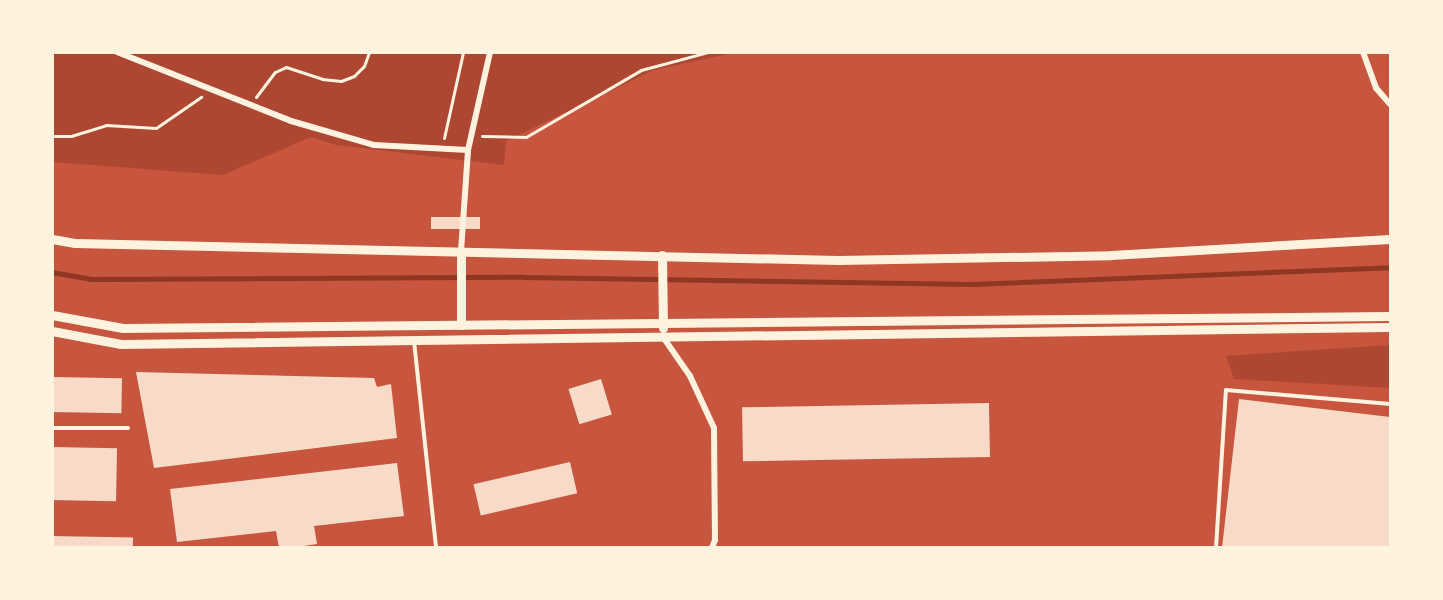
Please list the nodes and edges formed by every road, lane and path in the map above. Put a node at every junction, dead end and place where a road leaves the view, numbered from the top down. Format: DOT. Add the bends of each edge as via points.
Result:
graph roads {
  1 [pos="117,52"];
  2 [pos="369,52"];
  3 [pos="463,52"];
  4 [pos="490,52"];
  5 [pos="708,52"];
  6 [pos="1363,52"];
  7 [pos="208,89"];
  8 [pos="251,104"];
  9 [pos="1390,104"];
  10 [pos="52,136"];
  11 [pos="470,136"];
  12 [pos="441,149"];
  13 [pos="468,150"];
  14 [pos="52,239"];
  15 [pos="1390,239"];
  16 [pos="461,251"];
  17 [pos="662,255"];
  18 [pos="52,315"];
  19 [pos="1390,316"];
  20 [pos="663,323"];
  21 [pos="461,325"];
  22 [pos="1390,327"];
  23 [pos="52,331"];
  24 [pos="663,337"];
  25 [pos="414,340"];
  26 [pos="1390,404"];
  27 [pos="52,428"];
  28 [pos="128,428"];
  29 [pos="436,548"];
  30 [pos="712,548"];
  31 [pos="1216,548"];
  1 -- 7 [label="street"];
  2 -- 8 [label="path" via="364,66 341,81 286,67 275,72"];
  3 -- 12 [label="path"];
  4 -- 11 [label="street"];
  5 -- 11 [label="path" via="641,70 526,137"];
  6 -- 9 [label="street" via="1376,88"];
  7 -- 8 [label="street"];
  7 -- 10 [label="path" via="156,128 106,126 71,136"];
  8 -- 12 [label="street" via="291,121 374,145"];
  11 -- 13 [label="street"];
  12 -- 13 [label="street"];
  13 -- 16 [label="street"];
  14 -- 16 [label="street" via="75,243"];
  15 -- 17 [label="street" via="1111,255 838,260"];
  16 -- 17 [label="street"];
  16 -- 21 [label="street"];
  17 -- 20 [label="street"];
  18 -- 21 [label="street" via="123,328"];
  19 -- 20 [label="street"];
  20 -- 21 [label="street"];
  20 -- 24 [label="street"];
  22 -- 24 [label="street"];
  23 -- 25 [label="street" via="121,344"];
  24 -- 25 [label="street"];
  24 -- 30 [label="street" via="690,375 714,428"];
  25 -- 29 [label="lane"];
  26 -- 31 [label="lane" via="1226,390"];
  27 -- 28 [label="lane"];
}
